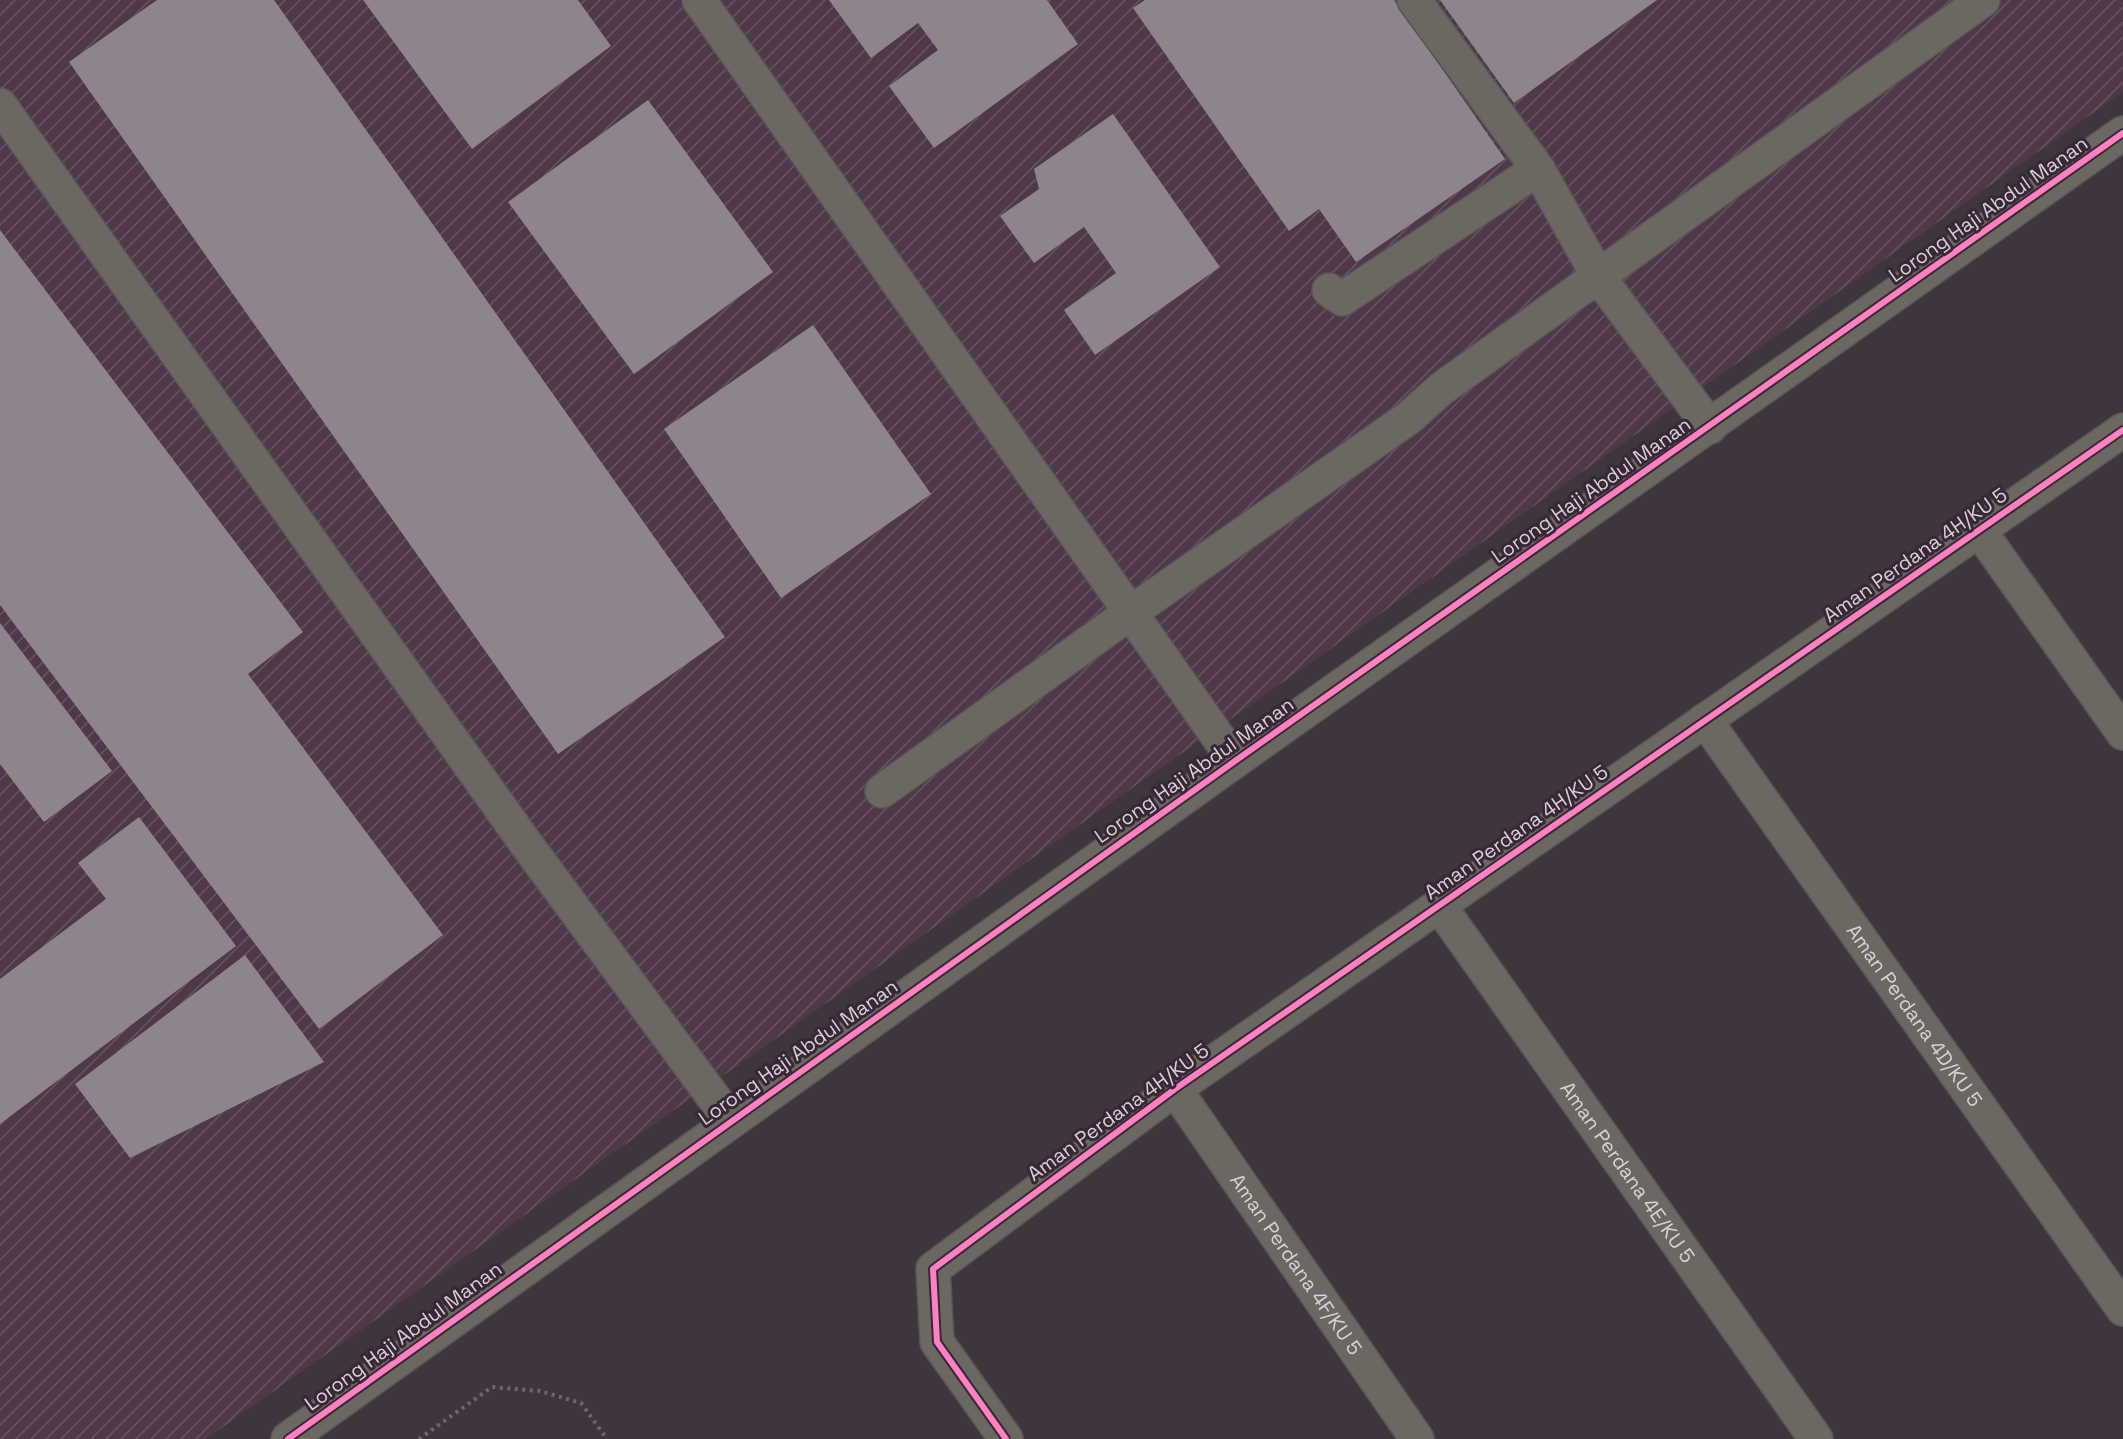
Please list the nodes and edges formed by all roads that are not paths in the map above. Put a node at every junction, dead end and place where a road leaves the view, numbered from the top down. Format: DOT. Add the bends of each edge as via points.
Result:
graph roads {
  1 [pos="699,0"];
  2 [pos="1414,0"];
  3 [pos="1983,0"];
  4 [pos="0,105"];
  5 [pos="2123,133"];
  6 [pos="1538,169"];
  7 [pos="1598,276"];
  8 [pos="1329,290"];
  9 [pos="1710,427"];
  10 [pos="2123,430"];
  11 [pos="1978,530"];
  12 [pos="1130,613"];
  13 [pos="1705,720"];
  14 [pos="2123,733"];
  15 [pos="1235,761"];
  16 [pos="882,791"];
  17 [pos="1439,905"];
  18 [pos="1175,1089"];
  19 [pos="730,1121"];
  20 [pos="2123,1309"];
  21 [pos="288,1439"];
  22 [pos="1006,1439"];
  23 [pos="1417,1439"];
  24 [pos="1816,1439"];
  1 -- 12 [label="street"];
  2 -- 6 [label="street"];
  3 -- 7 [label="street"];
  4 -- 19 [label="street" via="524,841"];
  5 -- 9 [label="street, Lorong Haji Abdul Manan"];
  6 -- 7 [label="street"];
  6 -- 8 [label="street" via="1342,299"];
  7 -- 9 [label="street"];
  7 -- 12 [label="street" via="1441,389 1410,417"];
  9 -- 15 [label="street, Lorong Haji Abdul Manan"];
  10 -- 11 [label="street, Aman Perdana 4H/KU 5"];
  11 -- 13 [label="street, Aman Perdana 4H/KU 5"];
  11 -- 14 [label="street"];
  12 -- 15 [label="street"];
  12 -- 16 [label="street"];
  13 -- 17 [label="street, Aman Perdana 4H/KU 5"];
  13 -- 20 [label="street, Aman Perdana 4D/KU 5"];
  15 -- 19 [label="street, Lorong Haji Abdul Manan"];
  17 -- 18 [label="street, Aman Perdana 4H/KU 5"];
  17 -- 24 [label="street, Aman Perdana 4E/KU 5"];
  18 -- 22 [label="street, Aman Perdana 4H/KU 5" via="933,1269 937,1342"];
  18 -- 23 [label="street, Aman Perdana 4F/KU 5"];
  19 -- 21 [label="street, Lorong Haji Abdul Manan"];
}
